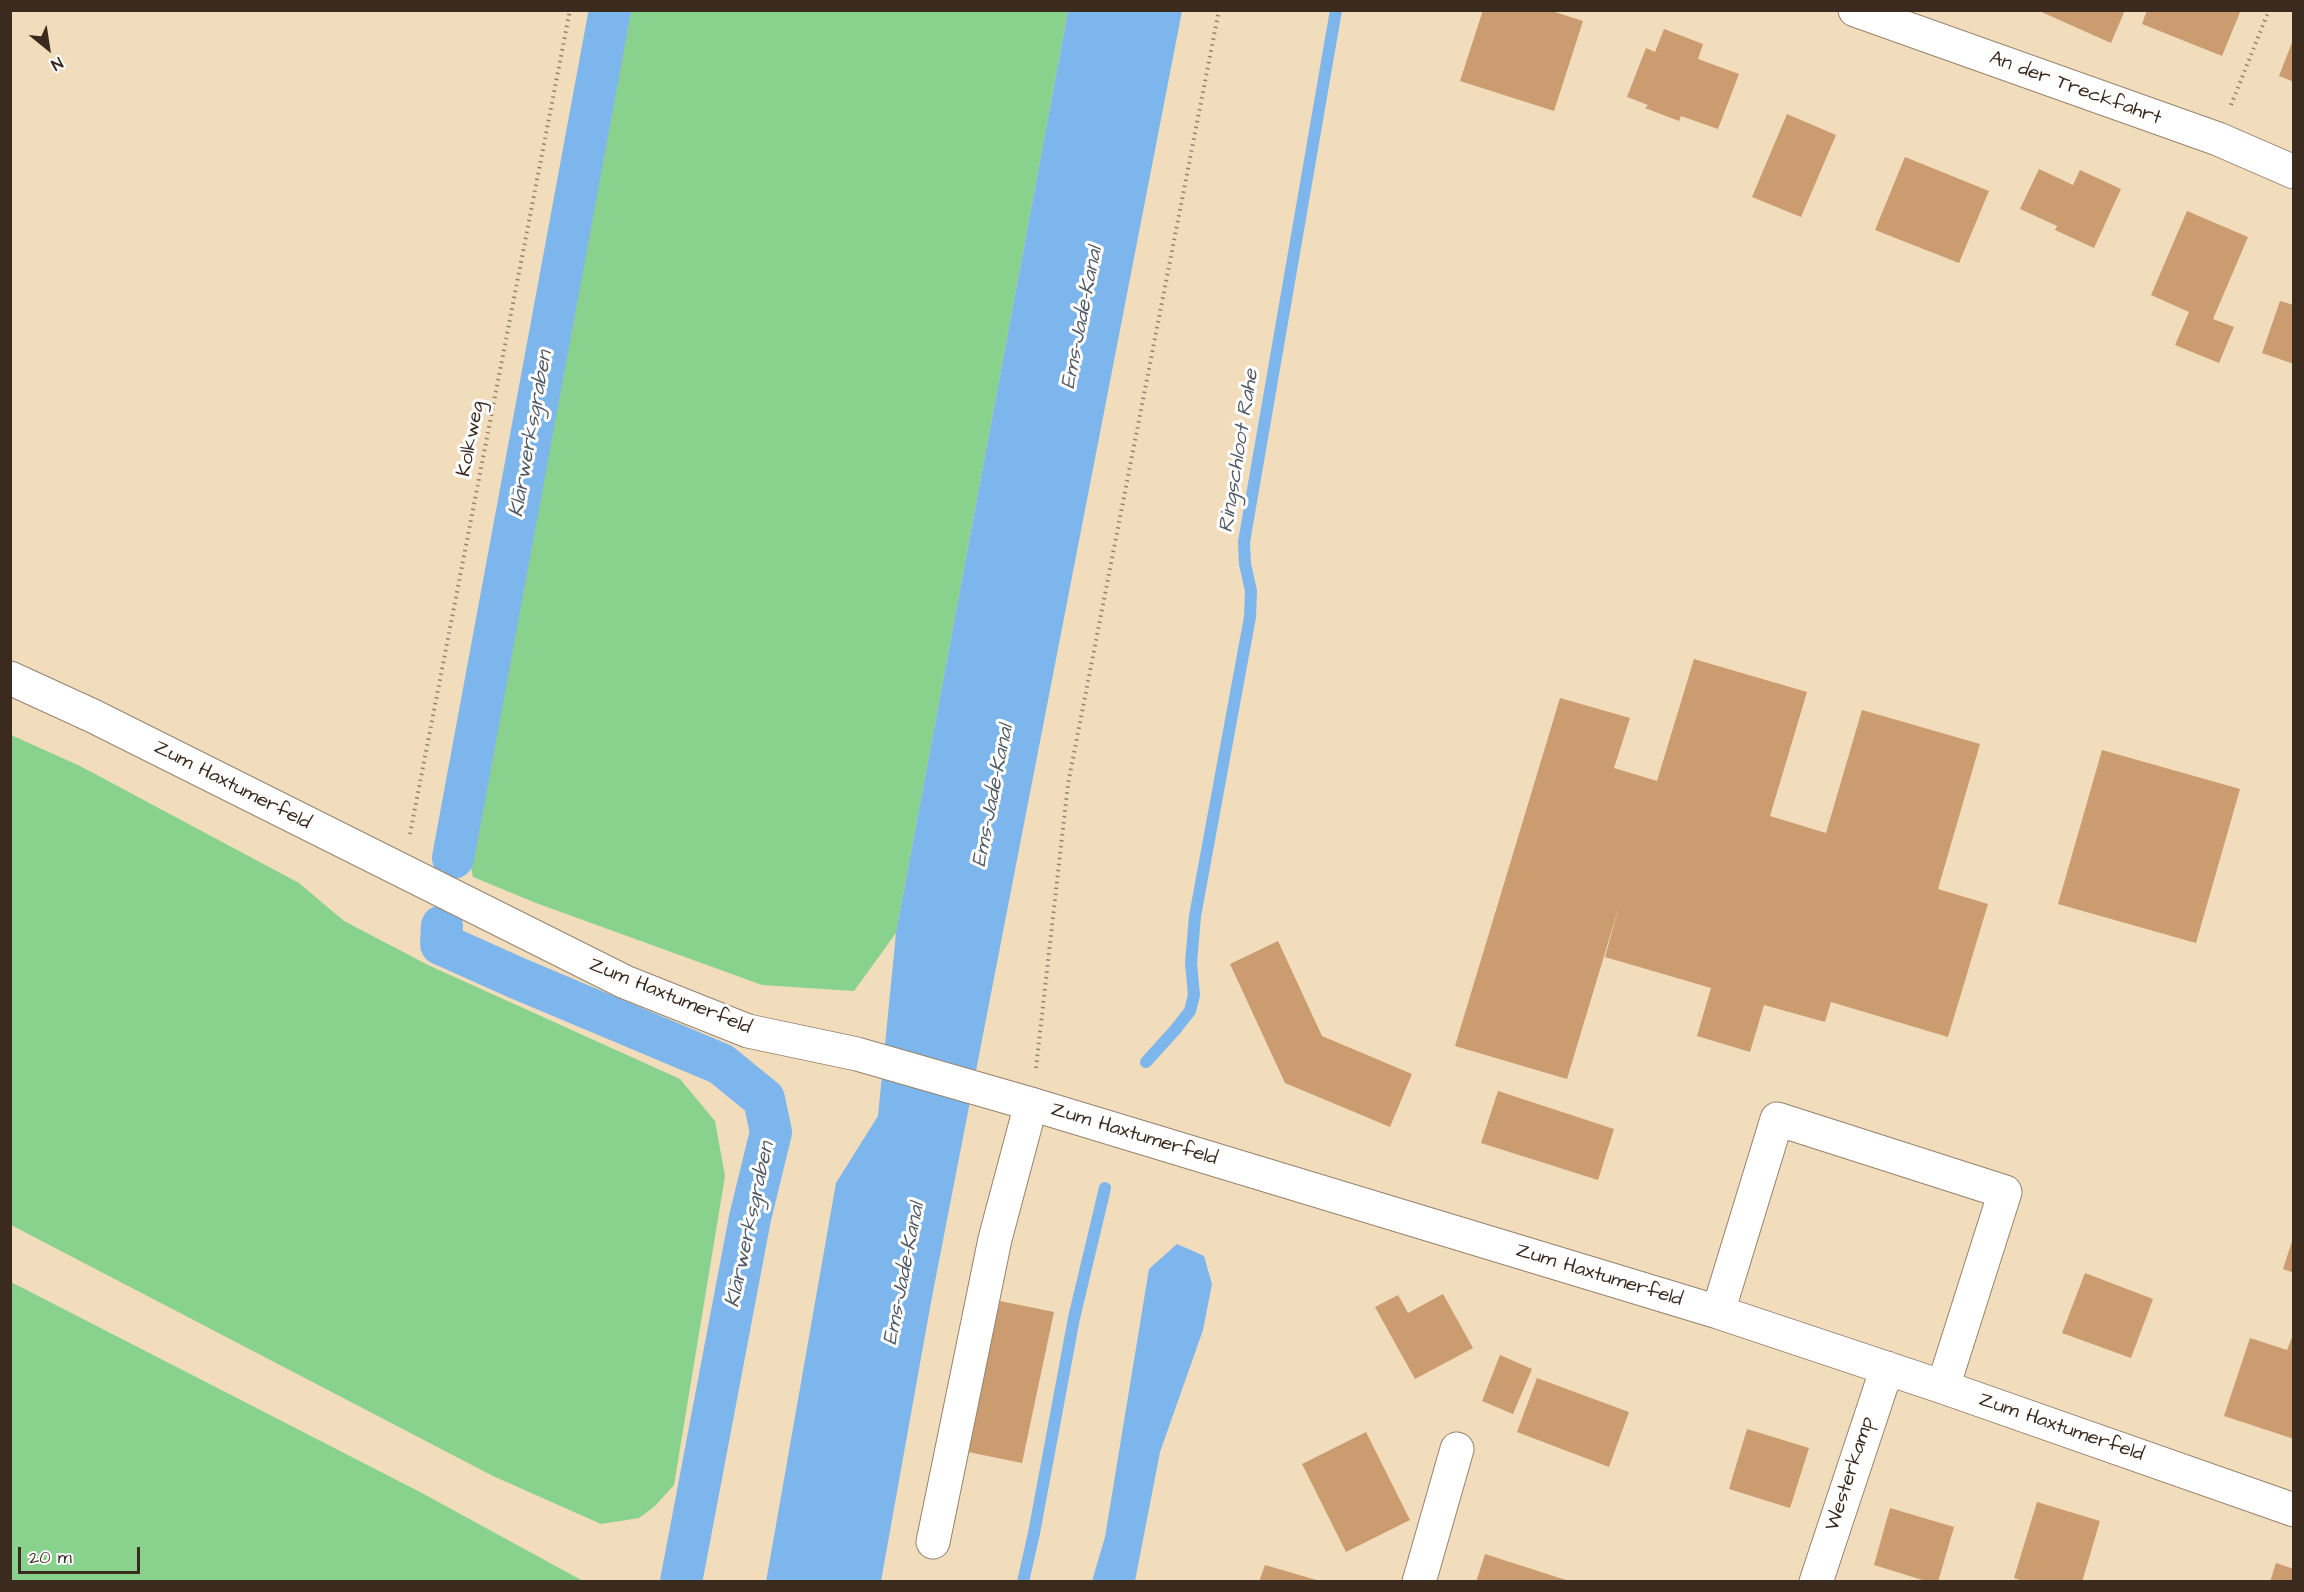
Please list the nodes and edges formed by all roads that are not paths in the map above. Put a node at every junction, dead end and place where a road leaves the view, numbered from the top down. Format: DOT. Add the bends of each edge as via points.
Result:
graph roads {
  1 [pos="1855,10"];
  2 [pos="2294,172"];
  3 [pos="10,678"];
  4 [pos="1031,1104"];
  5 [pos="1718,1312"];
  6 [pos="1887,1368"];
  7 [pos="1943,1387"];
  8 [pos="1457,1449"];
  9 [pos="2294,1510"];
  10 [pos="933,1542"];
  11 [pos="1419,1581"];
  12 [pos="1816,1581"];
  1 -- 2 [label="street, An der Treckfahrt" via="2218,139"];
  3 -- 4 [label="street, Zum Haxtumerfeld" via="635,986 748,1031 857,1054"];
  4 -- 5 [label="street, Zum Haxtumerfeld"];
  4 -- 10 [label="street" via="995,1239"];
  5 -- 6 [label="street, Zum Haxtumerfeld"];
  5 -- 7 [label="street" via="1777,1119 2005,1192"];
  6 -- 7 [label="street, Zum Haxtumerfeld"];
  6 -- 12 [label="street, Westerkamp"];
  7 -- 9 [label="street, Zum Haxtumerfeld"];
  8 -- 11 [label="street"];
}
